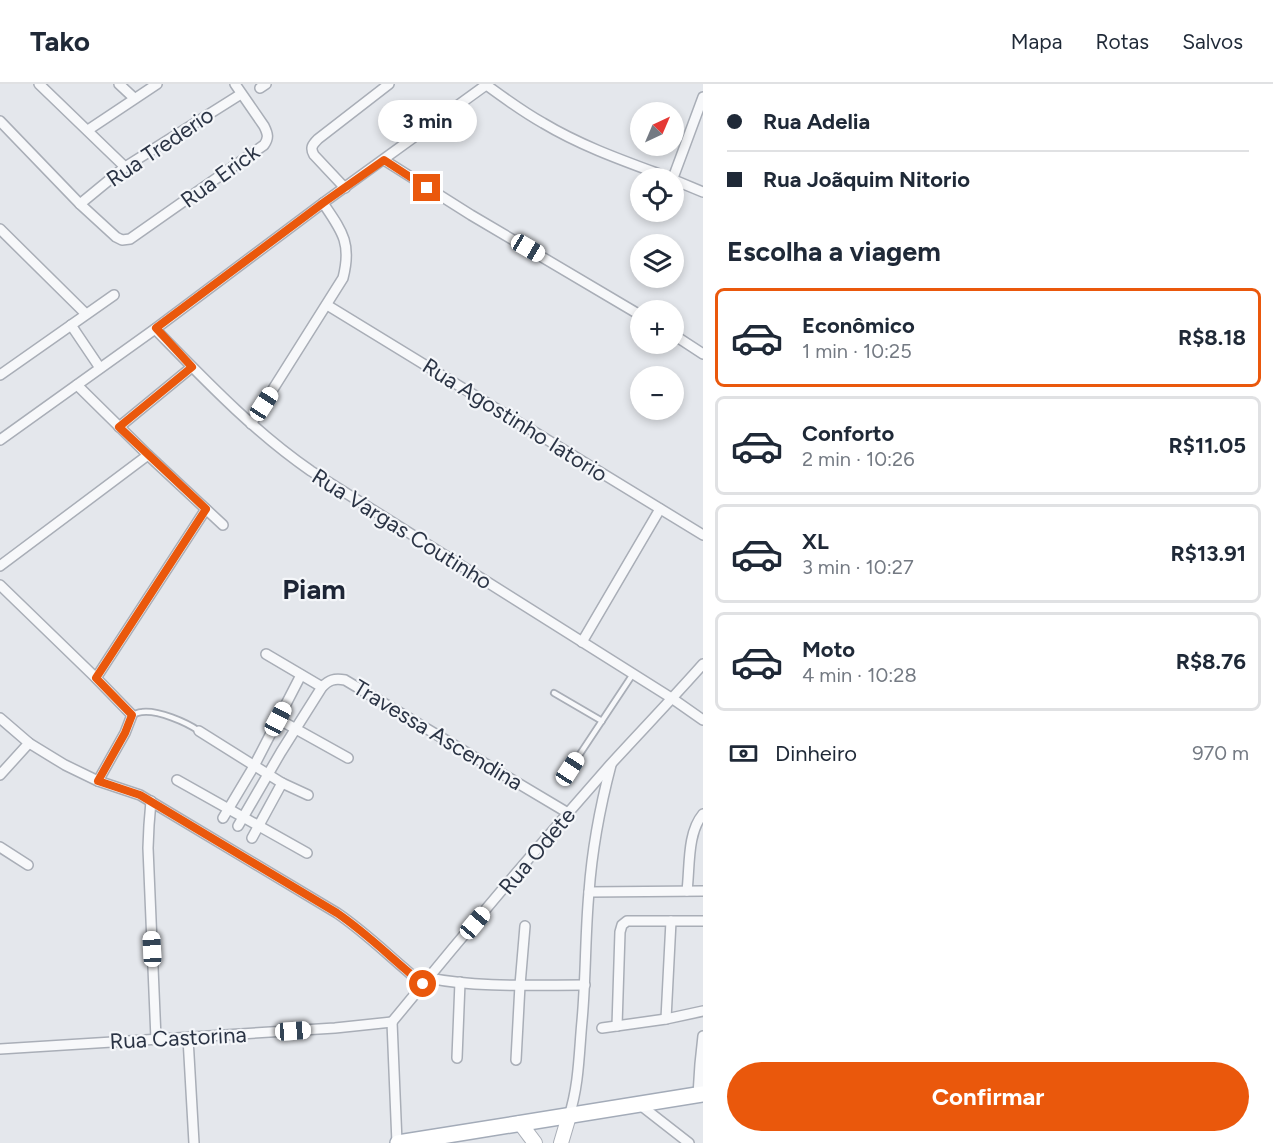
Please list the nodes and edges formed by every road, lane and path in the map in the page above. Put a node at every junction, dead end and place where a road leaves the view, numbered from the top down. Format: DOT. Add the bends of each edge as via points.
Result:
graph roads {
  1 [pos="39,84"];
  2 [pos="119,84"];
  3 [pos="156,84"];
  4 [pos="235,84"];
  5 [pos="390,84"];
  6 [pos="486,84"];
  7 [pos="241,94"];
  8 [pos="703,97"];
  9 [pos="134,98"];
  10 [pos="0,121"];
  11 [pos="88,130"];
  12 [pos="384,160"];
  13 [pos="125,167"];
  14 [pos="644,168"];
  15 [pos="676,168"];
  16 [pos="684,184"];
  17 [pos="345,188"];
  18 [pos="703,192"];
  19 [pos="323,203"];
  20 [pos="80,204"];
  21 [pos="0,229"];
  22 [pos="114,295"];
  23 [pos="327,304"];
  24 [pos="630,309"];
  25 [pos="86,314"];
  26 [pos="71,325"];
  27 [pos="156,328"];
  28 [pos="684,342"];
  29 [pos="703,354"];
  30 [pos="192,367"];
  31 [pos="100,368"];
  32 [pos="0,375"];
  33 [pos="76,385"];
  34 [pos="251,424"];
  35 [pos="119,427"];
  36 [pos="0,440"];
  37 [pos="148,455"];
  38 [pos="660,508"];
  39 [pos="206,509"];
  40 [pos="224,525"];
  41 [pos="703,535"];
  42 [pos="0,566"];
  43 [pos="0,585"];
  44 [pos="582,642"];
  45 [pos="266,654"];
  46 [pos="703,664"];
  47 [pos="633,674"];
  48 [pos="300,675"];
  49 [pos="96,678"];
  50 [pos="322,687"];
  51 [pos="554,693"];
  52 [pos="673,699"];
  53 [pos="130,712"];
  54 [pos="0,718"];
  55 [pos="278,719"];
  56 [pos="703,720"];
  57 [pos="602,721"];
  58 [pos="296,729"];
  59 [pos="199,731"];
  60 [pos="29,743"];
  61 [pos="348,758"];
  62 [pos="612,762"];
  63 [pos="254,766"];
  64 [pos="570,769"];
  65 [pos="268,774"];
  66 [pos="0,775"];
  67 [pos="177,780"];
  68 [pos="98,781"];
  69 [pos="282,783"];
  70 [pos="308,795"];
  71 [pos="151,801"];
  72 [pos="228,809"];
  73 [pos="568,813"];
  74 [pos="703,813"];
  75 [pos="223,818"];
  76 [pos="241,821"];
  77 [pos="258,826"];
  78 [pos="252,838"];
  79 [pos="0,847"];
  80 [pos="307,853"];
  81 [pos="28,864"];
  82 [pos="687,891"];
  83 [pos="703,891"];
  84 [pos="589,892"];
  85 [pos="671,921"];
  86 [pos="703,921"];
  87 [pos="525,926"];
  88 [pos="426,981"];
  89 [pos="460,982"];
  90 [pos="520,985"];
  91 [pos="585,985"];
  92 [pos="703,1011"];
  93 [pos="666,1020"];
  94 [pos="392,1022"];
  95 [pos="617,1026"];
  96 [pos="602,1028"];
  97 [pos="703,1036"];
  98 [pos="188,1038"];
  99 [pos="156,1039"];
  100 [pos="0,1048"];
  101 [pos="457,1058"];
  102 [pos="516,1059"];
  103 [pos="701,1094"];
  104 [pos="639,1104"];
  105 [pos="569,1116"];
  106 [pos="520,1123"];
  107 [pos="463,1138"];
  108 [pos="194,1143"];
  109 [pos="398,1143"];
  110 [pos="535,1143"];
  111 [pos="561,1143"];
  112 [pos="689,1143"];
  1 -- 11 [label="street"];
  2 -- 9 [label="street"];
  3 -- 9 [label="street"];
  4 -- 7 [label="street, Rua Erick"];
  5 -- 17 [label="street" via="313,143 314,155"];
  6 -- 12 [label="street"];
  6 -- 14 [label="street" via="543,124"];
  7 -- 13 [label="street, Rua Trederio"];
  7 -- 20 [label="street, Rua Erick" via="267,133 264,146 130,239 116,237"];
  8 -- 15 [label="street"];
  9 -- 11 [label="street"];
  10 -- 20 [label="street"];
  11 -- 13 [label="street"];
  12 -- 17 [label="street"];
  12 -- 24 [label="street"];
  13 -- 20 [label="street, Rua Trederio"];
  16 -- 18 [label="street"];
  17 -- 19 [label="street"];
  19 -- 23 [label="street" via="347,246 343,278"];
  19 -- 27 [label="street"];
  21 -- 25 [label="street"];
  22 -- 25 [label="street"];
  23 -- 34 [label="street"];
  23 -- 38 [label="street, Rua Agostinho Iatorio"];
  25 -- 26 [label="street"];
  26 -- 31 [label="street"];
  26 -- 32 [label="street"];
  27 -- 30 [label="street, Rua Vargas Coutinho"];
  27 -- 31 [label="street"];
  28 -- 29 [label="street"];
  30 -- 34 [label="street, Rua Vargas Coutinho"];
  30 -- 35 [label="street"];
  31 -- 33 [label="street"];
  33 -- 35 [label="street"];
  33 -- 36 [label="street"];
  34 -- 44 [label="street, Rua Vargas Coutinho" via="310,471"];
  35 -- 37 [label="street"];
  37 -- 39 [label="street"];
  37 -- 42 [label="street"];
  38 -- 41 [label="street, Rua Agostinho Iatorio"];
  38 -- 44 [label="street"];
  39 -- 40 [label="street"];
  39 -- 49 [label="street"];
  43 -- 49 [label="street"];
  44 -- 47 [label="street, Rua Vargas Coutinho"];
  45 -- 48 [label="street"];
  46 -- 52 [label="street, Rua Odete"];
  47 -- 52 [label="street, Rua Vargas Coutinho"];
  47 -- 57 [label="lane"];
  48 -- 50 [label="street"];
  48 -- 55 [label="street"];
  49 -- 53 [label="street"];
  50 -- 58 [label="street, Travessa Ascendina"];
  50 -- 73 [label="street, Travessa Ascendina" via="329,680 345,680"];
  51 -- 57 [label="lane"];
  52 -- 56 [label="street, Rua Vargas Coutinho"];
  52 -- 62 [label="street, Rua Odete"];
  53 -- 59 [label="lane" via="164,715"];
  53 -- 68 [label="street" via="125,733"];
  54 -- 60 [label="street"];
  55 -- 58 [label="street"];
  55 -- 63 [label="street"];
  57 -- 64 [label="lane"];
  58 -- 61 [label="street"];
  58 -- 65 [label="street, Travessa Ascendina"];
  59 -- 63 [label="street"];
  60 -- 66 [label="street"];
  60 -- 68 [label="street"];
  62 -- 73 [label="street, Rua Odete"];
  62 -- 84 [label="street, Rua Odete" via="596,835"];
  63 -- 65 [label="street"];
  63 -- 72 [label="street"];
  65 -- 69 [label="street"];
  65 -- 76 [label="street, Travessa Ascendina"];
  67 -- 72 [label="street"];
  68 -- 71 [label="street"];
  69 -- 70 [label="street"];
  69 -- 77 [label="street"];
  71 -- 88 [label="street" via="337,913 389,957"];
  71 -- 99 [label="street" via="148,848"];
  72 -- 75 [label="street"];
  72 -- 76 [label="street"];
  73 -- 88 [label="street, Rua Odete"];
  74 -- 82 [label="street" via="693,832"];
  76 -- 77 [label="street"];
  77 -- 78 [label="street"];
  77 -- 80 [label="street"];
  79 -- 81 [label="street"];
  82 -- 83 [label="street"];
  82 -- 84 [label="street"];
  84 -- 91 [label="street, Rua Odete"];
  85 -- 86 [label="street"];
  85 -- 93 [label="street"];
  85 -- 95 [label="street" via="627,921 622,925"];
  87 -- 90 [label="street"];
  88 -- 89 [label="street"];
  88 -- 94 [label="street, Rua Odete"];
  89 -- 90 [label="street"];
  89 -- 101 [label="street"];
  90 -- 91 [label="street"];
  90 -- 102 [label="street"];
  91 -- 105 [label="street, Rua Odete" via="577,1082"];
  92 -- 93 [label="street"];
  93 -- 95 [label="street"];
  94 -- 98 [label="street, Rua Castorina"];
  94 -- 109 [label="street"];
  95 -- 96 [label="street"];
  97 -- 103 [label="street"];
  98 -- 99 [label="street, Rua Castorina"];
  98 -- 108 [label="street"];
  99 -- 100 [label="street, Rua Castorina"];
  103 -- 104 [label="main road"];
  104 -- 105 [label="main road"];
  104 -- 112 [label="street"];
  105 -- 106 [label="main road"];
  105 -- 111 [label="main road"];
  106 -- 107 [label="main road"];
  106 -- 110 [label="main road"];
  107 -- 109 [label="main road"];
}
